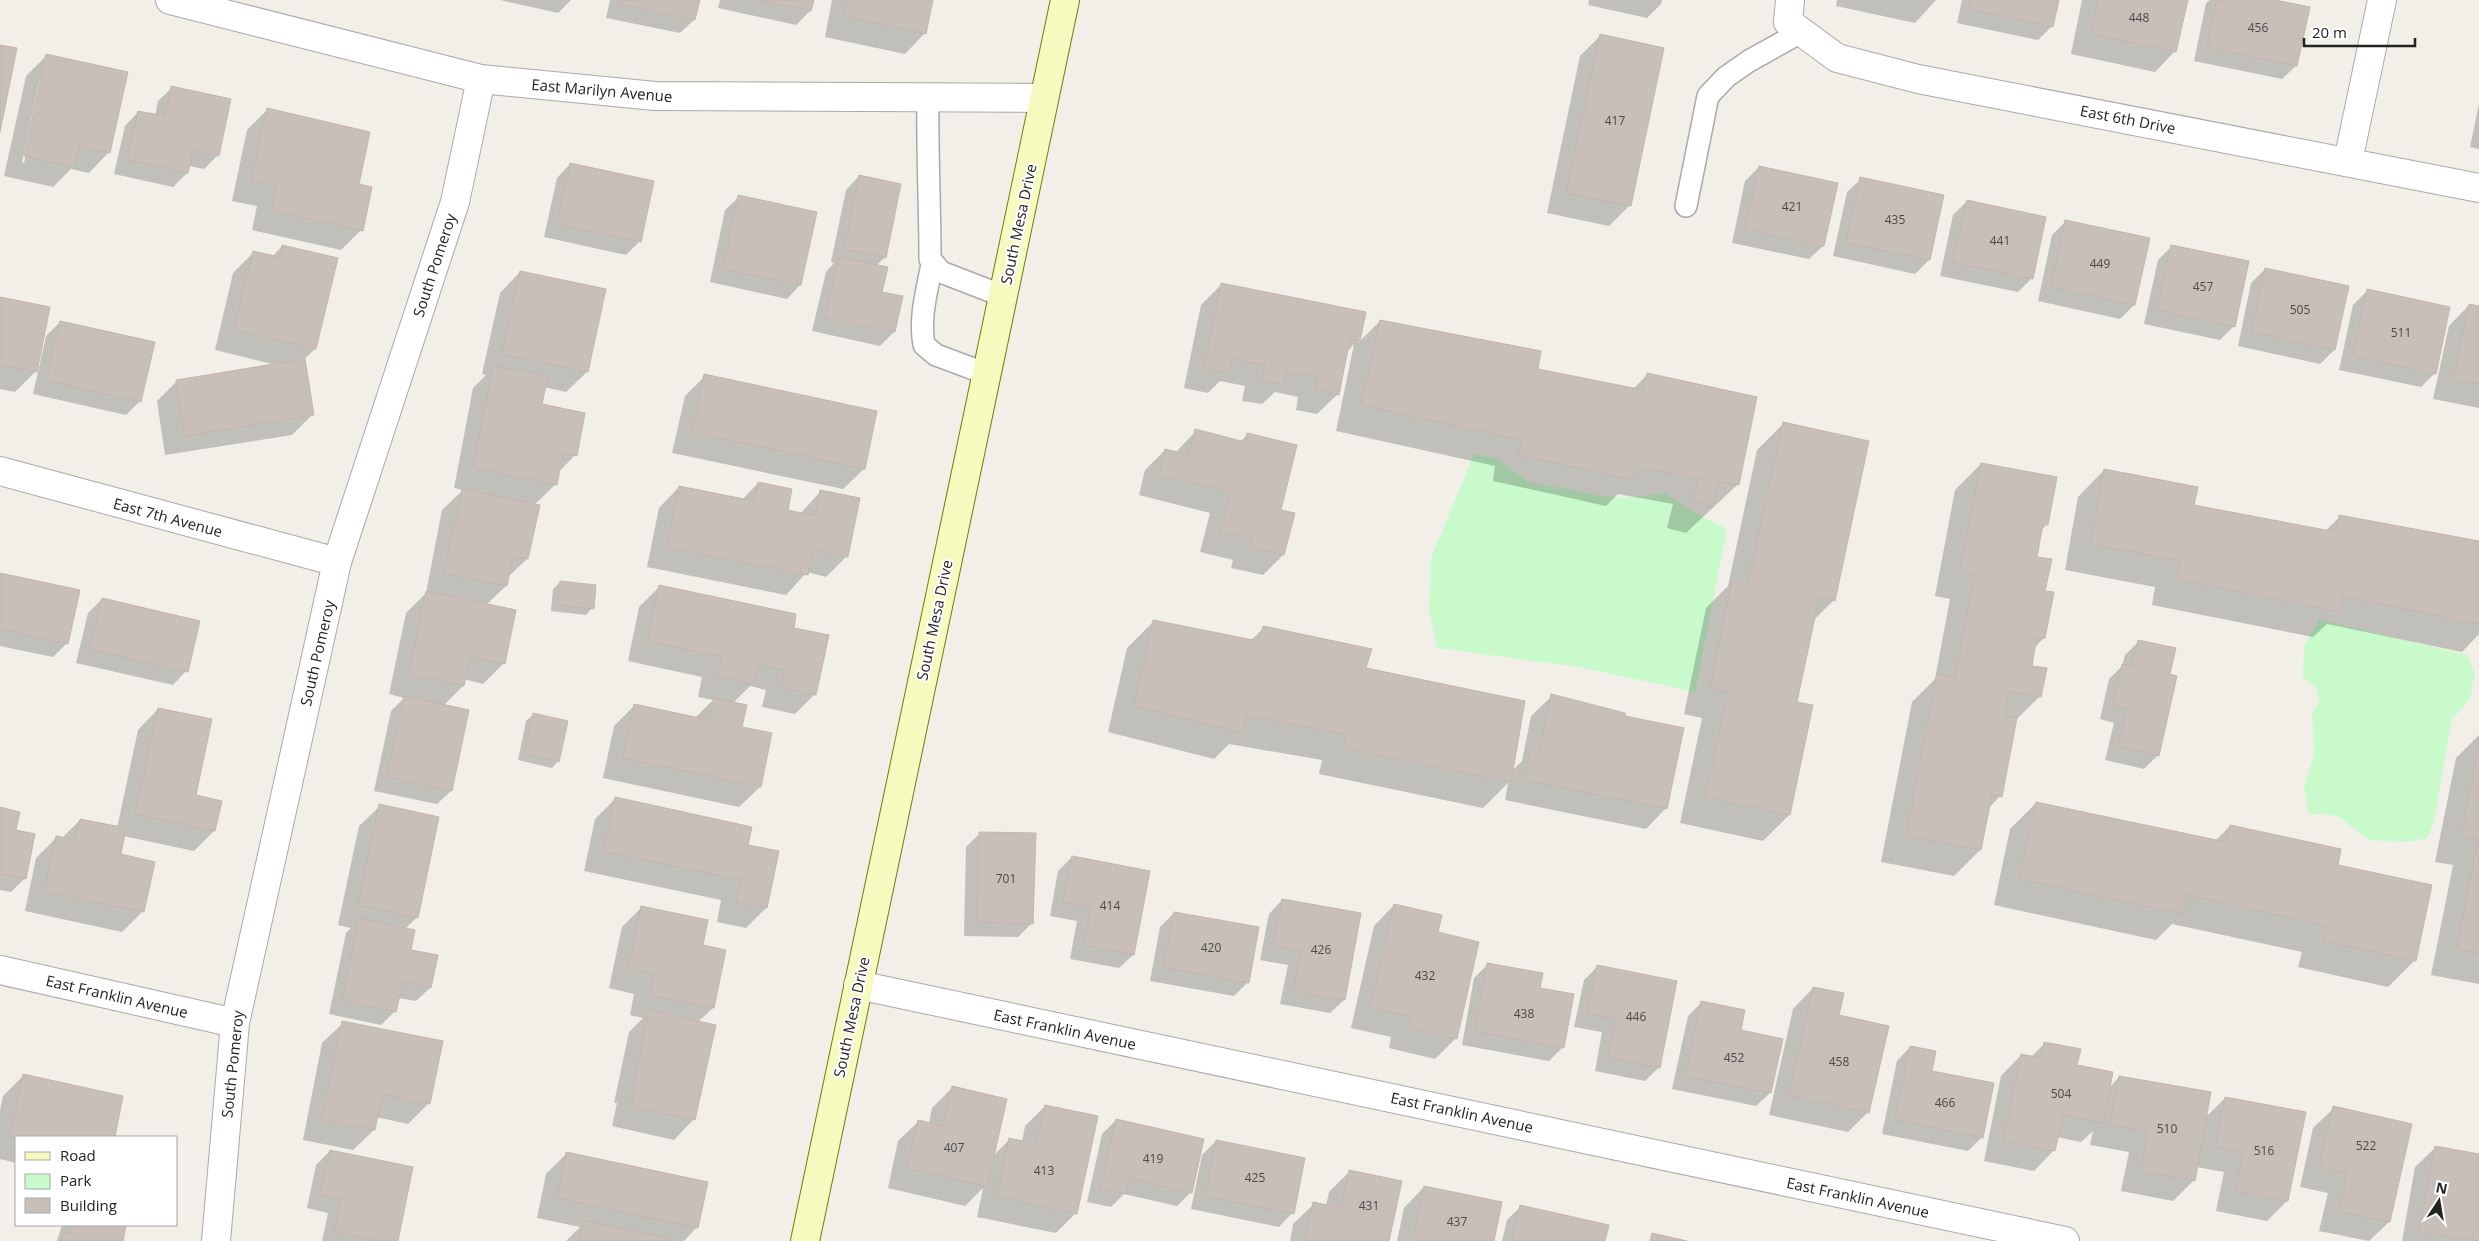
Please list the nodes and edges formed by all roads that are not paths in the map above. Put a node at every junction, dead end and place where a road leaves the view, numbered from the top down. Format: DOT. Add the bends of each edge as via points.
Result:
graph roads {
  1 [pos="170,0"];
  2 [pos="1065,0"];
  3 [pos="2382,0"];
  4 [pos="1793,18"];
  5 [pos="481,78"];
  6 [pos="928,97"];
  7 [pos="1044,98"];
  8 [pos="2348,161"];
  9 [pos="2479,188"];
  10 [pos="1686,206"];
  11 [pos="932,264"];
  12 [pos="1003,296"];
  13 [pos="987,374"];
  14 [pos="0,471"];
  15 [pos="337,562"];
  16 [pos="0,970"];
  17 [pos="858,985"];
  18 [pos="234,1023"];
  19 [pos="216,1241"];
  20 [pos="805,1241"];
  21 [pos="2066,1241"];
  1 -- 5 [label="street, East Marilyn Avenue"];
  2 -- 7 [label="main road, South Mesa Drive"];
  3 -- 8 [label="street"];
  4 -- 8 [label="street, East 6th Drive" via="1837,58 1918,79"];
  4 -- 10 [label="lane" via="1708,96"];
  5 -- 6 [label="street, East Marilyn Avenue" via="655,96"];
  5 -- 15 [label="street, South Pomeroy" via="455,202"];
  6 -- 7 [label="street, East Marilyn Avenue"];
  6 -- 11 [label="lane" via="927,164"];
  7 -- 12 [label="main road, South Mesa Drive"];
  8 -- 9 [label="street, East 6th Drive"];
  11 -- 12 [label="lane" via="941,272"];
  11 -- 13 [label="lane" via="924,302 924,345 936,355"];
  12 -- 13 [label="main road, South Mesa Drive"];
  13 -- 17 [label="main road, South Mesa Drive"];
  14 -- 15 [label="street, East 7th Avenue"];
  15 -- 18 [label="street, South Pomeroy"];
  16 -- 18 [label="street, East Franklin Avenue"];
  17 -- 20 [label="main road, South Mesa Drive"];
  17 -- 21 [label="street, East Franklin Avenue"];
  18 -- 19 [label="street, South Pomeroy"];
}
